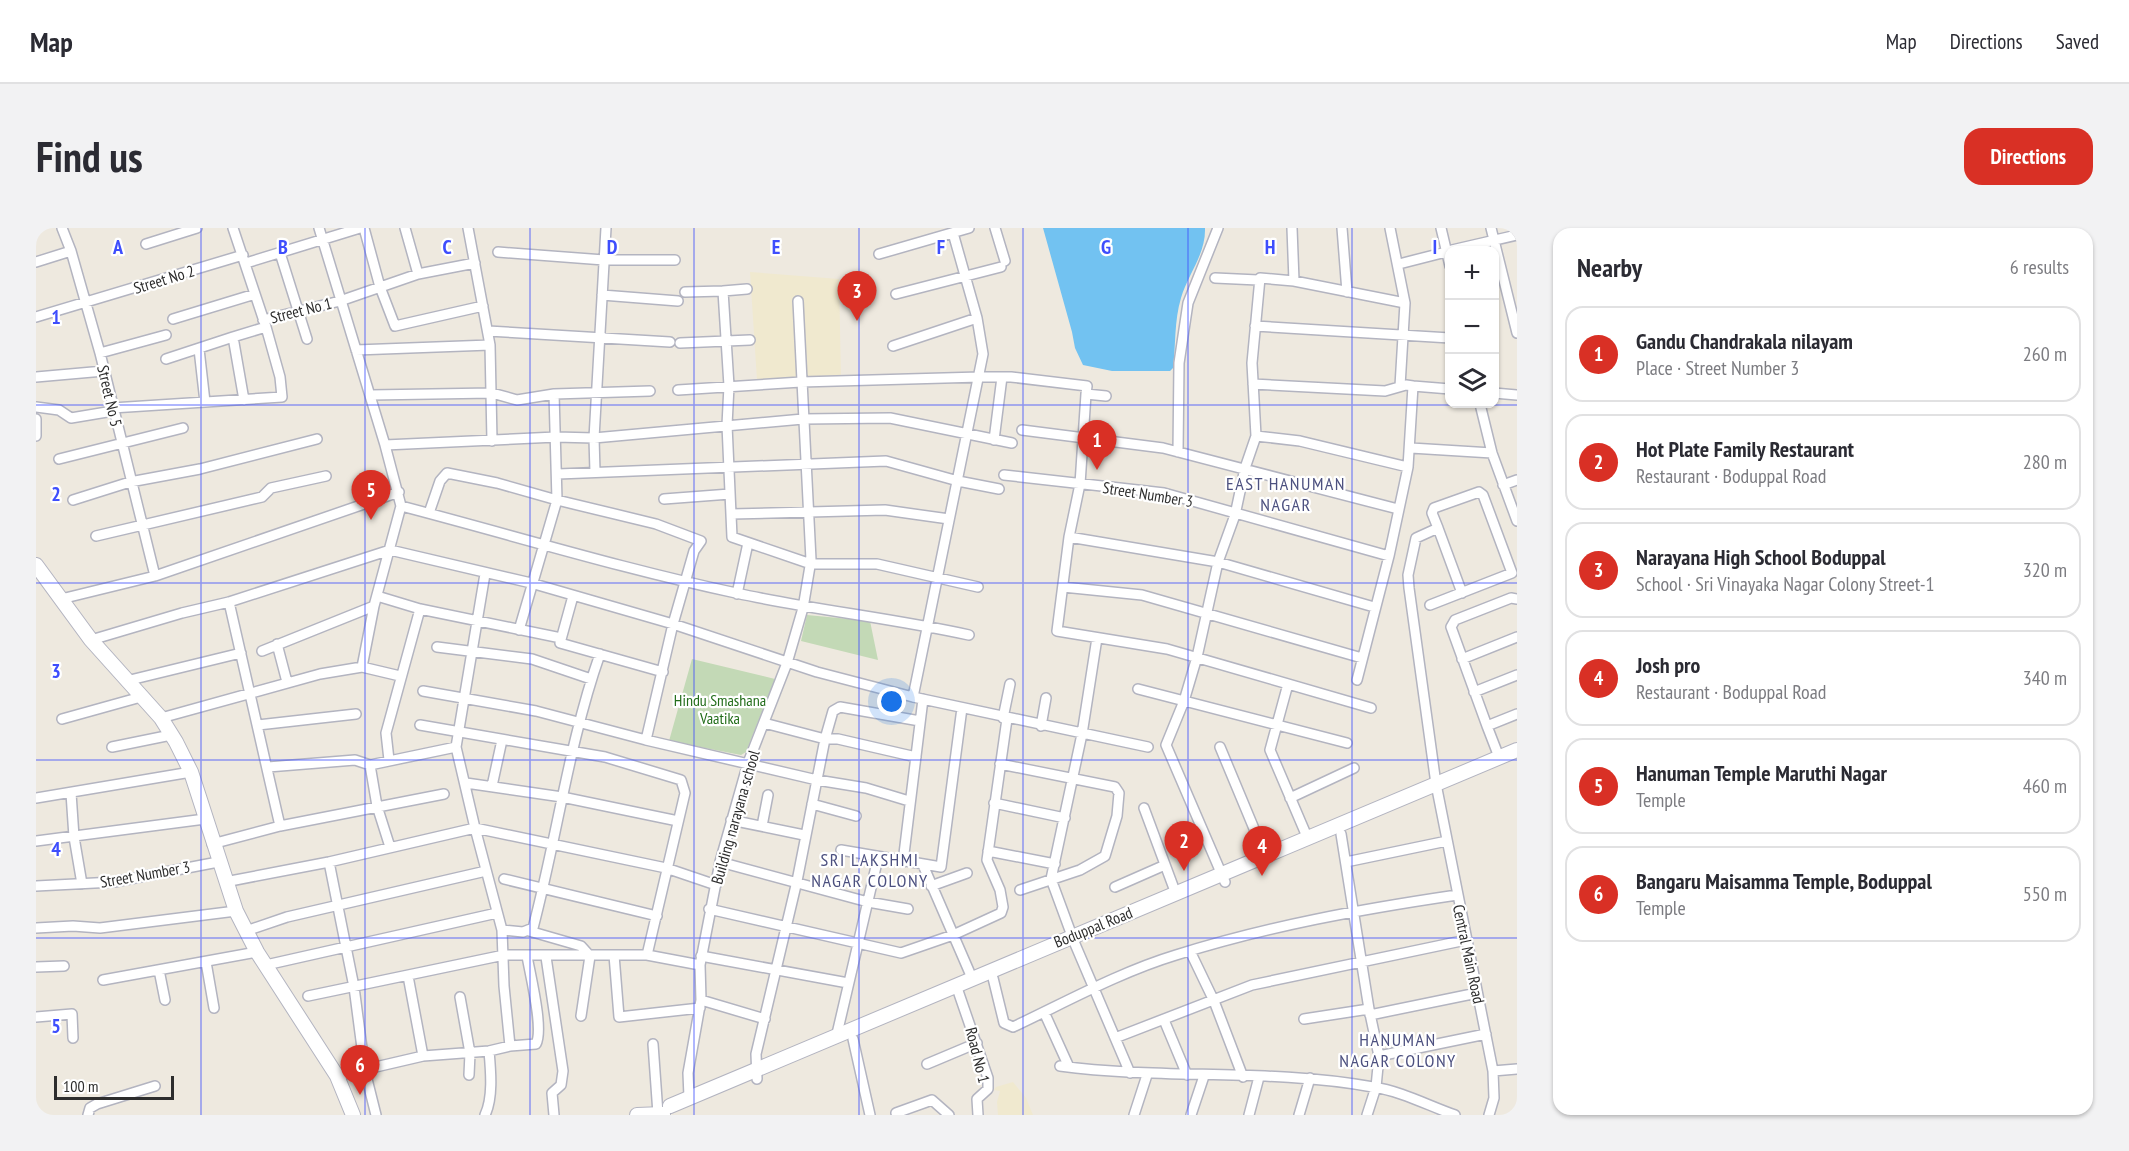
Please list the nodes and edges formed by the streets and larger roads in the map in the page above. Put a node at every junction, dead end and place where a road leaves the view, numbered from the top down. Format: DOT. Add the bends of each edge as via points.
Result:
graph roads {
  1 [pos="63,228"];
  2 [pos="197,228"];
  3 [pos="233,228"];
  4 [pos="319,228"];
  5 [pos="362,228"];
  6 [pos="405,228"];
  7 [pos="468,228"];
  8 [pos="606,228"];
  9 [pos="969,228"];
  10 [pos="995,228"];
  11 [pos="1218,228"];
  12 [pos="1292,228"];
  13 [pos="1342,228"];
  14 [pos="1390,228"];
  15 [pos="1441,228"];
  16 [pos="1491,228"];
  17 [pos="952,232"];
  18 [pos="1517,235"];
  19 [pos="322,239"];
  20 [pos="1494,240"];
  21 [pos="146,244"];
  22 [pos="1447,246"];
  23 [pos="1469,246"];
  24 [pos="71,251"];
  25 [pos="498,252"];
  26 [pos="1445,252"];
  27 [pos="280,253"];
  28 [pos="879,254"];
  29 [pos="245,259"];
  30 [pos="604,260"];
  31 [pos="675,260"];
  32 [pos="36,262"];
  33 [pos="475,263"];
  34 [pos="1399,264"];
  35 [pos="418,274"];
  36 [pos="963,275"];
  37 [pos="1215,278"];
  38 [pos="1258,280"];
  39 [pos="1294,281"];
  40 [pos="380,287"];
  41 [pos="747,289"];
  42 [pos="723,291"];
  43 [pos="685,292"];
  44 [pos="1347,292"];
  45 [pos="255,294"];
  46 [pos="896,294"];
  47 [pos="602,296"];
  48 [pos="340,301"];
  49 [pos="678,301"];
  50 [pos="798,301"];
  51 [pos="1405,303"];
  52 [pos="86,304"];
  53 [pos="483,306"];
  54 [pos="299,311"];
  55 [pos="36,318"];
  56 [pos="977,318"];
  57 [pos="173,319"];
  58 [pos="264,323"];
  59 [pos="1255,326"];
  60 [pos="488,331"];
  61 [pos="1517,333"];
  62 [pos="166,335"];
  63 [pos="1403,336"];
  64 [pos="233,337"];
  65 [pos="599,338"];
  66 [pos="1445,338"];
  67 [pos="306,339"];
  68 [pos="750,340"];
  69 [pos="726,341"];
  70 [pos="490,345"];
  71 [pos="893,346"];
  72 [pos="199,349"];
  73 [pos="356,350"];
  74 [pos="100,353"];
  75 [pos="166,358"];
  76 [pos="104,371"];
  77 [pos="980,377"];
  78 [pos="36,378"];
  79 [pos="1002,378"];
  80 [pos="801,382"];
  81 [pos="1253,384"];
  82 [pos="729,386"];
  83 [pos="1400,386"];
  84 [pos="1413,386"];
  85 [pos="1445,389"];
  86 [pos="678,390"];
  87 [pos="650,391"];
  88 [pos="597,392"];
  89 [pos="492,393"];
  90 [pos="1499,393"];
  91 [pos="554,394"];
  92 [pos="1086,394"];
  93 [pos="370,395"];
  94 [pos="1517,395"];
  95 [pos="1106,396"];
  96 [pos="244,400"];
  97 [pos="205,402"];
  98 [pos="36,407"];
  99 [pos="1481,408"];
  100 [pos="113,410"];
  101 [pos="36,419"];
  102 [pos="803,419"];
  103 [pos="727,426"];
  104 [pos="183,428"];
  105 [pos="1022,430"];
  106 [pos="36,435"];
  107 [pos="966,435"];
  108 [pos="1256,436"];
  109 [pos="556,437"];
  110 [pos="594,438"];
  111 [pos="1082,438"];
  112 [pos="317,439"];
  113 [pos="994,440"];
  114 [pos="492,441"];
  115 [pos="121,443"];
  116 [pos="1012,443"];
  117 [pos="385,445"];
  118 [pos="1411,448"];
  119 [pos="1178,452"];
  120 [pos="1492,453"];
  121 [pos="59,459"];
  122 [pos="806,464"];
  123 [pos="730,466"];
  124 [pos="1408,466"];
  125 [pos="1245,468"];
  126 [pos="595,472"];
  127 [pos="558,474"];
  128 [pos="1004,474"];
  129 [pos="326,476"];
  130 [pos="1517,480"];
  131 [pos="958,481"];
  132 [pos="130,482"];
  133 [pos="1080,484"];
  134 [pos="1503,485"];
  135 [pos="999,489"];
  136 [pos="399,492"];
  137 [pos="730,494"];
  138 [pos="664,499"];
  139 [pos="73,500"];
  140 [pos="557,500"];
  141 [pos="401,506"];
  142 [pos="1398,509"];
  143 [pos="808,510"];
  144 [pos="429,513"];
  145 [pos="731,514"];
  146 [pos="1235,514"];
  147 [pos="949,519"];
  148 [pos="1517,522"];
  149 [pos="142,523"];
  150 [pos="1438,528"];
  151 [pos="96,536"];
  152 [pos="1069,537"];
  153 [pos="543,543"];
  154 [pos="748,543"];
  155 [pos="390,550"];
  156 [pos="1389,556"];
  157 [pos="1218,562"];
  158 [pos="36,564"];
  159 [pos="811,564"];
  160 [pos="485,574"];
  161 [pos="155,576"];
  162 [pos="938,577"];
  163 [pos="686,582"];
  164 [pos="531,584"];
  165 [pos="978,587"];
  166 [pos="1063,587"];
  167 [pos="1462,593"];
  168 [pos="736,594"];
  169 [pos="573,596"];
  170 [pos="61,599"];
  171 [pos="1517,599"];
  172 [pos="375,601"];
  173 [pos="229,602"];
  174 [pos="1430,605"];
  175 [pos="1374,607"];
  176 [pos="803,608"];
  177 [pos="420,609"];
  178 [pos="1206,615"];
  179 [pos="476,622"];
  180 [pos="673,624"];
  181 [pos="928,626"];
  182 [pos="519,630"];
  183 [pos="969,635"];
  184 [pos="1517,637"];
  185 [pos="561,638"];
  186 [pos="1097,638"];
  187 [pos="91,640"];
  188 [pos="277,644"];
  189 [pos="437,647"];
  190 [pos="471,650"];
  191 [pos="262,651"];
  192 [pos="241,653"];
  193 [pos="600,654"];
  194 [pos="1197,657"];
  195 [pos="1362,658"];
  196 [pos="1462,659"];
  197 [pos="787,663"];
  198 [pos="362,667"];
  199 [pos="663,672"];
  200 [pos="1517,675"];
  201 [pos="400,676"];
  202 [pos="591,679"];
  203 [pos="1357,680"];
  204 [pos="126,681"];
  205 [pos="287,682"];
  206 [pos="1010,684"];
  207 [pos="1288,684"];
  208 [pos="1138,689"];
  209 [pos="423,691"];
  210 [pos="250,692"];
  211 [pos="1474,692"];
  212 [pos="141,697"];
  213 [pos="463,698"];
  214 [pos="918,698"];
  215 [pos="1046,698"];
  216 [pos="1184,701"];
  217 [pos="962,708"];
  218 [pos="1371,708"];
  219 [pos="356,714"];
  220 [pos="1517,714"];
  221 [pos="161,718"];
  222 [pos="1005,718"];
  223 [pos="62,719"];
  224 [pos="920,721"];
  225 [pos="581,722"];
  226 [pos="764,723"];
  227 [pos="420,724"];
  228 [pos="1276,724"];
  229 [pos="258,725"];
  230 [pos="1041,726"];
  231 [pos="1487,726"];
  232 [pos="458,732"];
  233 [pos="1082,734"];
  234 [pos="171,735"];
  235 [pos="502,740"];
  236 [pos="646,740"];
  237 [pos="825,740"];
  238 [pos="1347,743"];
  239 [pos="112,747"];
  240 [pos="456,747"];
  241 [pos="1148,747"];
  242 [pos="1220,747"];
  243 [pos="1517,750"];
  244 [pos="574,752"];
  245 [pos="916,757"];
  246 [pos="1499,757"];
  247 [pos="1517,759"];
  248 [pos="389,760"];
  249 [pos="748,763"];
  250 [pos="1000,764"];
  251 [pos="369,765"];
  252 [pos="268,767"];
  253 [pos="1354,768"];
  254 [pos="191,772"];
  255 [pos="1073,778"];
  256 [pos="817,780"];
  257 [pos="466,783"];
  258 [pos="492,786"];
  259 [pos="1437,788"];
  260 [pos="71,794"];
  261 [pos="444,794"];
  262 [pos="768,795"];
  263 [pos="562,797"];
  264 [pos="36,798"];
  265 [pos="1290,798"];
  266 [pos="909,801"];
  267 [pos="994,803"];
  268 [pos="812,804"];
  269 [pos="377,806"];
  270 [pos="1144,808"];
  271 [pos="856,816"];
  272 [pos="1065,818"];
  273 [pos="206,819"];
  274 [pos="731,820"];
  275 [pos="678,821"];
  276 [pos="280,826"];
  277 [pos="762,826"];
  278 [pos="475,828"];
  279 [pos="1341,834"];
  280 [pos="804,835"];
  281 [pos="74,837"];
  282 [pos="1308,839"];
  283 [pos="36,841"];
  284 [pos="1447,842"];
  285 [pos="554,843"];
  286 [pos="212,844"];
  287 [pos="390,848"];
  288 [pos="841,850"];
  289 [pos="988,850"];
  290 [pos="1265,855"];
  291 [pos="878,858"];
  292 [pos="218,862"];
  293 [pos="329,862"];
  294 [pos="720,862"];
  295 [pos="903,862"];
  296 [pos="1346,862"];
  297 [pos="1055,864"];
  298 [pos="923,865"];
  299 [pos="1165,865"];
  300 [pos="666,868"];
  301 [pos="486,871"];
  302 [pos="967,873"];
  303 [pos="504,879"];
  304 [pos="1051,879"];
  305 [pos="1223,879"];
  306 [pos="797,881"];
  307 [pos="225,882"];
  308 [pos="81,884"];
  309 [pos="716,885"];
  310 [pos="36,886"];
  311 [pos="931,886"];
  312 [pos="1115,887"];
  313 [pos="543,888"];
  314 [pos="1020,890"];
  315 [pos="1176,894"];
  316 [pos="1457,895"];
  317 [pos="868,902"];
  318 [pos="339,905"];
  319 [pos="709,909"];
  320 [pos="908,909"];
  321 [pos="236,911"];
  322 [pos="1353,911"];
  323 [pos="497,913"];
  324 [pos="657,916"];
  325 [pos="786,926"];
  326 [pos="36,928"];
  327 [pos="502,930"];
  328 [pos="246,931"];
  329 [pos="529,932"];
  330 [pos="953,935"];
  331 [pos="1466,939"];
  332 [pos="1073,940"];
  333 [pos="858,943"];
  334 [pos="344,946"];
  335 [pos="1190,951"];
  336 [pos="257,952"];
  337 [pos="504,955"];
  338 [pos="614,955"];
  339 [pos="647,955"];
  340 [pos="527,956"];
  341 [pos="590,956"];
  342 [pos="546,957"];
  343 [pos="700,960"];
  344 [pos="206,962"];
  345 [pos="1364,962"];
  346 [pos="266,965"];
  347 [pos="64,966"];
  348 [pos="36,967"];
  349 [pos="777,969"];
  350 [pos="159,970"];
  351 [pos="408,976"];
  352 [pos="972,978"];
  353 [pos="993,978"];
  354 [pos="103,980"];
  355 [pos="848,983"];
  356 [pos="354,987"];
  357 [pos="958,988"];
  358 [pos="1094,989"];
  359 [pos="1477,993"];
  360 [pos="308,996"];
  361 [pos="460,997"];
  362 [pos="165,1000"];
  363 [pos="1214,1001"];
  364 [pos="700,1004"];
  365 [pos="213,1008"];
  366 [pos="1044,1012"];
  367 [pos="1370,1012"];
  368 [pos="581,1016"];
  369 [pos="36,1017"];
  370 [pos="765,1019"];
  371 [pos="1304,1019"];
  372 [pos="1164,1020"];
  373 [pos="1486,1034"];
  374 [pos="73,1038"];
  375 [pos="836,1038"];
  376 [pos="1116,1038"];
  377 [pos="853,1040"];
  378 [pos="977,1043"];
  379 [pos="653,1044"];
  380 [pos="510,1046"];
  381 [pos="489,1052"];
  382 [pos="470,1053"];
  383 [pos="423,1056"];
  384 [pos="1379,1056"];
  385 [pos="927,1064"];
  386 [pos="1517,1069"];
  387 [pos="365,1071"];
  388 [pos="1493,1071"];
  389 [pos="1130,1073"];
  390 [pos="756,1074"];
  391 [pos="469,1075"];
  392 [pos="1147,1075"];
  393 [pos="337,1076"];
  394 [pos="1187,1076"];
  395 [pos="1204,1076"];
  396 [pos="1243,1077"];
  397 [pos="1259,1077"];
  398 [pos="1310,1078"];
  399 [pos="155,1086"];
  400 [pos="1376,1087"];
  401 [pos="689,1097"];
  402 [pos="668,1113"];
  403 [pos="896,1113"];
  404 [pos="88,1115"];
  405 [pos="353,1115"];
  406 [pos="376,1115"];
  407 [pos="485,1115"];
  408 [pos="554,1115"];
  409 [pos="637,1115"];
  410 [pos="870,1115"];
  411 [pos="949,1115"];
  412 [pos="978,1115"];
  413 [pos="1134,1115"];
  414 [pos="1191,1115"];
  415 [pos="1248,1115"];
  416 [pos="1299,1115"];
  417 [pos="1367,1115"];
  418 [pos="1455,1115"];
  419 [pos="1489,1115"];
  1 -- 24 [label="street, Street No 5"];
  2 -- 21 [label="street"];
  3 -- 29 [label="street"];
  4 -- 19 [label="street"];
  5 -- 19 [label="street"];
  5 -- 40 [label="street"];
  6 -- 35 [label="street"];
  7 -- 33 [label="street"];
  8 -- 30 [label="street"];
  9 -- 17 [label="street"];
  10 -- 36 [label="street" via="1003,264"];
  11 -- 119 [label="street" via="1188,303 1179,363"];
  12 -- 39 [label="street"];
  13 -- 44 [label="street"];
  14 -- 34 [label="street"];
  15 -- 22 [label="street"];
  16 -- 20 [label="street"];
  17 -- 28 [label="street"];
  17 -- 36 [label="street"];
  18 -- 20 [label="street"];
  19 -- 27 [label="street, Street No 2"];
  19 -- 48 [label="street"];
  20 -- 23 [label="street"];
  20 -- 61 [label="street"];
  24 -- 32 [label="street"];
  24 -- 52 [label="street, Street No 5"];
  25 -- 30 [label="street"];
  26 -- 34 [label="street"];
  27 -- 29 [label="street, Street No 2"];
  27 -- 54 [label="street"];
  29 -- 45 [label="street"];
  29 -- 52 [label="street, Street No 2"];
  30 -- 31 [label="street"];
  30 -- 47 [label="street"];
  33 -- 35 [label="street, Street No 1"];
  33 -- 53 [label="street"];
  34 -- 51 [label="street"];
  35 -- 40 [label="street, Street No 1"];
  36 -- 46 [label="street"];
  36 -- 56 [label="street"];
  37 -- 38 [label="street"];
  38 -- 39 [label="street" via="1263,277"];
  38 -- 59 [label="street"];
  39 -- 44 [label="street"];
  40 -- 48 [label="street, Street No 1"];
  40 -- 53 [label="street" via="398,327"];
  41 -- 42 [label="street"];
  42 -- 43 [label="street"];
  42 -- 69 [label="street"];
  44 -- 51 [label="street"];
  45 -- 57 [label="street"];
  45 -- 58 [label="street"];
  47 -- 49 [label="street"];
  47 -- 65 [label="street"];
  48 -- 54 [label="street, Street No 1"];
  48 -- 73 [label="street"];
  50 -- 80 [label="street, Building narayana school"];
  51 -- 63 [label="street"];
  52 -- 55 [label="street, Street No 2"];
  52 -- 74 [label="street, Street No 5"];
  53 -- 60 [label="street"];
  54 -- 58 [label="street, Street No 1"];
  54 -- 67 [label="street"];
  56 -- 71 [label="street"];
  56 -- 77 [label="street" via="983,354"];
  58 -- 64 [label="street, Street No 1"];
  58 -- 96 [label="street" via="282,397"];
  59 -- 63 [label="street"];
  59 -- 81 [label="street"];
  60 -- 65 [label="street"];
  60 -- 70 [label="street"];
  62 -- 74 [label="street"];
  63 -- 66 [label="street"];
  63 -- 83 [label="street"];
  64 -- 72 [label="street, Street No 1"];
  64 -- 96 [label="street"];
  65 -- 69 [label="street"];
  65 -- 88 [label="street"];
  68 -- 69 [label="street"];
  69 -- 82 [label="street"];
  70 -- 73 [label="street"];
  70 -- 89 [label="street"];
  72 -- 75 [label="street, Street No 1"];
  72 -- 97 [label="street"];
  73 -- 93 [label="street"];
  74 -- 76 [label="street, Street No 5"];
  76 -- 78 [label="street"];
  76 -- 100 [label="street, Street No 5"];
  77 -- 79 [label="street"];
  77 -- 80 [label="street"];
  77 -- 107 [label="street"];
  79 -- 92 [label="street" via="1087,386"];
  79 -- 113 [label="street"];
  80 -- 82 [label="street"];
  80 -- 102 [label="street, Building narayana school"];
  81 -- 83 [label="street" via="1385,391"];
  81 -- 108 [label="street"];
  82 -- 86 [label="street"];
  82 -- 103 [label="street"];
  83 -- 84 [label="street"];
  84 -- 85 [label="street"];
  84 -- 118 [label="street"];
  87 -- 88 [label="street"];
  88 -- 91 [label="street"];
  88 -- 110 [label="street"];
  89 -- 91 [label="street" via="517,400"];
  89 -- 93 [label="street"];
  89 -- 114 [label="street"];
  90 -- 94 [label="street"];
  91 -- 109 [label="street"];
  92 -- 95 [label="street"];
  92 -- 111 [label="street"];
  93 -- 117 [label="street"];
  96 -- 97 [label="street"];
  97 -- 100 [label="street"];
  98 -- 100 [label="street" via="59,410 71,417"];
  99 -- 120 [label="street"];
  100 -- 115 [label="street, Street No 5"];
  101 -- 106 [label="street"];
  102 -- 103 [label="street"];
  102 -- 107 [label="street" via="890,418"];
  102 -- 122 [label="street, Building narayana school"];
  103 -- 110 [label="street"];
  103 -- 123 [label="street"];
  104 -- 115 [label="street"];
  105 -- 111 [label="street"];
  107 -- 113 [label="street"];
  107 -- 131 [label="street"];
  108 -- 124 [label="street" via="1300,441"];
  108 -- 125 [label="street"];
  109 -- 110 [label="street"];
  109 -- 114 [label="street"];
  109 -- 127 [label="street"];
  110 -- 126 [label="street"];
  111 -- 119 [label="street"];
  111 -- 133 [label="street"];
  112 -- 132 [label="street" via="200,469"];
  113 -- 116 [label="street"];
  114 -- 117 [label="street"];
  115 -- 121 [label="street"];
  115 -- 132 [label="street, Street No 5"];
  117 -- 136 [label="street"];
  118 -- 120 [label="street"];
  118 -- 124 [label="street"];
  119 -- 125 [label="street"];
  120 -- 134 [label="street"];
  122 -- 123 [label="street"];
  122 -- 131 [label="street" via="886,461"];
  122 -- 143 [label="street, Building narayana school"];
  123 -- 126 [label="street"];
  123 -- 137 [label="street"];
  124 -- 142 [label="street"];
  125 -- 142 [label="street"];
  125 -- 146 [label="street"];
  126 -- 127 [label="street"];
  127 -- 140 [label="street"];
  128 -- 133 [label="street, Street Number 3"];
  129 -- 149 [label="street" via="271,488 262,497"];
  130 -- 134 [label="street"];
  131 -- 135 [label="street"];
  131 -- 147 [label="street"];
  132 -- 139 [label="street"];
  132 -- 149 [label="street, Street No 5"];
  133 -- 146 [label="street, Street Number 3" via="1164,493"];
  133 -- 152 [label="street"];
  134 -- 148 [label="street"];
  136 -- 141 [label="street"];
  136 -- 161 [label="street"];
  137 -- 138 [label="street"];
  137 -- 145 [label="street"];
  140 -- 144 [label="street" via="447,473 440,481"];
  140 -- 153 [label="street"];
  140 -- 163 [label="street" via="656,524 701,541 694,551"];
  141 -- 144 [label="street"];
  141 -- 155 [label="street"];
  142 -- 156 [label="street"];
  143 -- 145 [label="street"];
  143 -- 147 [label="street" via="885,510"];
  143 -- 159 [label="street, Building narayana school"];
  144 -- 153 [label="street"];
  145 -- 154 [label="street" via="730,534"];
  146 -- 156 [label="street, Street Number 3"];
  146 -- 157 [label="street"];
  147 -- 162 [label="street"];
  149 -- 151 [label="street"];
  149 -- 161 [label="street, Street No 5"];
  150 -- 167 [label="street"];
  150 -- 167 [label="street" via="1434,508 1475,492 1483,495 1512,573"];
  150 -- 259 [label="street, Central Main Road" via="1416,538 1408,575"];
  152 -- 157 [label="street"];
  152 -- 166 [label="street"];
  153 -- 163 [label="street"];
  153 -- 164 [label="street"];
  154 -- 159 [label="street"];
  154 -- 168 [label="street"];
  155 -- 160 [label="street"];
  155 -- 172 [label="street"];
  155 -- 173 [label="street"];
  156 -- 175 [label="street"];
  157 -- 175 [label="street"];
  157 -- 178 [label="street"];
  158 -- 170 [label="street"];
  159 -- 162 [label="street" via="877,564"];
  159 -- 176 [label="street, Building narayana school"];
  160 -- 164 [label="street"];
  160 -- 179 [label="street"];
  161 -- 170 [label="street"];
  162 -- 165 [label="street"];
  162 -- 181 [label="street"];
  163 -- 168 [label="street"];
  163 -- 180 [label="street"];
  164 -- 169 [label="street"];
  164 -- 182 [label="street"];
  166 -- 178 [label="street" via="1142,595"];
  166 -- 186 [label="street" via="1057,632"];
  167 -- 174 [label="street"];
  168 -- 176 [label="street"];
  169 -- 180 [label="street"];
  169 -- 185 [label="street"];
  170 -- 187 [label="street"];
  171 -- 196 [label="street" via="1451,622"];
  172 -- 177 [label="street"];
  172 -- 188 [label="street"];
  172 -- 198 [label="street"];
  173 -- 187 [label="street"];
  173 -- 192 [label="street"];
  175 -- 195 [label="street"];
  176 -- 181 [label="street"];
  176 -- 197 [label="street, Building narayana school"];
  177 -- 179 [label="street"];
  177 -- 201 [label="street"];
  178 -- 194 [label="street"];
  178 -- 195 [label="street"];
  179 -- 182 [label="street"];
  179 -- 190 [label="street"];
  180 -- 197 [label="street"];
  180 -- 199 [label="street"];
  181 -- 183 [label="street"];
  181 -- 214 [label="street"];
  182 -- 185 [label="street"];
  184 -- 196 [label="street"];
  185 -- 193 [label="street" via="560,643"];
  186 -- 194 [label="street"];
  186 -- 233 [label="street"];
  187 -- 204 [label="street"];
  188 -- 191 [label="street"];
  188 -- 205 [label="street"];
  189 -- 190 [label="street"];
  190 -- 202 [label="street" via="532,659"];
  190 -- 213 [label="street"];
  192 -- 204 [label="street"];
  192 -- 210 [label="street"];
  193 -- 199 [label="street"];
  193 -- 202 [label="street"];
  194 -- 207 [label="street"];
  194 -- 216 [label="street"];
  195 -- 203 [label="street"];
  196 -- 211 [label="street"];
  197 -- 214 [label="street"];
  197 -- 226 [label="street, Building narayana school"];
  198 -- 201 [label="street"];
  198 -- 205 [label="street"];
  199 -- 236 [label="street"];
  200 -- 211 [label="street"];
  201 -- 248 [label="street" via="386,733"];
  202 -- 225 [label="street"];
  204 -- 212 [label="street"];
  205 -- 210 [label="street"];
  206 -- 222 [label="street"];
  207 -- 218 [label="street"];
  207 -- 228 [label="street"];
  208 -- 216 [label="street"];
  209 -- 213 [label="street"];
  210 -- 221 [label="street"];
  210 -- 229 [label="street"];
  211 -- 231 [label="street"];
  212 -- 221 [label="street"];
  212 -- 223 [label="street"];
  213 -- 225 [label="street"];
  213 -- 232 [label="street"];
  214 -- 217 [label="street"];
  214 -- 224 [label="street"];
  215 -- 230 [label="street"];
  216 -- 228 [label="street"];
  216 -- 305 [label="street" via="1166,745"];
  217 -- 222 [label="street"];
  217 -- 298 [label="street" via="943,862 941,867"];
  219 -- 229 [label="street"];
  220 -- 231 [label="street"];
  221 -- 234 [label="street"];
  222 -- 230 [label="street"];
  222 -- 250 [label="street"];
  224 -- 237 [label="street" via="840,707 833,711"];
  224 -- 245 [label="street"];
  225 -- 236 [label="street"];
  225 -- 244 [label="street"];
  226 -- 237 [label="street"];
  226 -- 249 [label="street, Building narayana school"];
  227 -- 232 [label="street"];
  228 -- 238 [label="street"];
  228 -- 265 [label="street" via="1270,750"];
  229 -- 252 [label="street"];
  230 -- 233 [label="street"];
  231 -- 246 [label="street"];
  232 -- 235 [label="street"];
  232 -- 240 [label="street"];
  233 -- 241 [label="street"];
  233 -- 255 [label="street"];
  234 -- 239 [label="street"];
  234 -- 254 [label="street"];
  235 -- 244 [label="street"];
  235 -- 258 [label="street"];
  236 -- 249 [label="street"];
  237 -- 245 [label="street" via="838,739"];
  237 -- 256 [label="street"];
  240 -- 248 [label="street"];
  240 -- 257 [label="street"];
  242 -- 290 [label="street"];
  243 -- 246 [label="street, Boduppal Road"];
  244 -- 263 [label="street"];
  244 -- 275 [label="street" via="605,757 681,780 685,793"];
  245 -- 266 [label="street"];
  246 -- 259 [label="street, Boduppal Road"];
  247 -- 259 [label="street, Boduppal Road"];
  248 -- 251 [label="street"];
  249 -- 256 [label="street"];
  249 -- 274 [label="street, Building narayana school"];
  250 -- 255 [label="street"];
  250 -- 267 [label="street"];
  251 -- 252 [label="street" via="354,760"];
  251 -- 269 [label="street"];
  252 -- 276 [label="street"];
  253 -- 265 [label="street"];
  254 -- 260 [label="street"];
  254 -- 273 [label="street"];
  255 -- 272 [label="street"];
  255 -- 304 [label="street" via="1118,789 1117,816 1105,856 1080,870"];
  256 -- 266 [label="street" via="866,788"];
  256 -- 268 [label="street"];
  257 -- 258 [label="street"];
  257 -- 278 [label="street"];
  258 -- 263 [label="street"];
  259 -- 279 [label="street, Boduppal Road"];
  259 -- 282 [label="street, Boduppal Road"];
  259 -- 284 [label="street, Central Main Road"];
  260 -- 264 [label="street"];
  260 -- 281 [label="street"];
  261 -- 269 [label="street"];
  262 -- 277 [label="street"];
  263 -- 275 [label="street"];
  263 -- 285 [label="street"];
  265 -- 282 [label="street"];
  266 -- 295 [label="street"];
  267 -- 272 [label="street"];
  267 -- 289 [label="street"];
  268 -- 271 [label="street"];
  268 -- 280 [label="street"];
  269 -- 276 [label="street"];
  269 -- 287 [label="street"];
  270 -- 299 [label="street"];
  272 -- 297 [label="street"];
  273 -- 281 [label="street"];
  273 -- 286 [label="street"];
  274 -- 277 [label="street"];
  274 -- 294 [label="street, Building narayana school"];
  275 -- 300 [label="street"];
  276 -- 286 [label="street"];
  277 -- 280 [label="street"];
  278 -- 285 [label="street"];
  278 -- 287 [label="street"];
  278 -- 301 [label="street"];
  279 -- 296 [label="street"];
  279 -- 305 [label="street, Boduppal Road"];
  280 -- 306 [label="street"];
  281 -- 283 [label="street"];
  281 -- 308 [label="street"];
  282 -- 290 [label="street, Boduppal Road"];
  284 -- 296 [label="street"];
  284 -- 316 [label="street, Central Main Road"];
  285 -- 300 [label="street"];
  285 -- 313 [label="street"];
  286 -- 292 [label="street"];
  287 -- 293 [label="street"];
  288 -- 291 [label="street"];
  289 -- 297 [label="street"];
  289 -- 330 [label="street" via="987,860 1002,900 1001,913"];
  290 -- 305 [label="street, Boduppal Road"];
  291 -- 295 [label="street"];
  291 -- 317 [label="street"];
  292 -- 307 [label="street"];
  292 -- 308 [label="street, Street Number 3" via="114,882"];
  293 -- 307 [label="street"];
  293 -- 318 [label="street"];
  294 -- 306 [label="street"];
  294 -- 309 [label="street, Building narayana school"];
  295 -- 298 [label="street"];
  296 -- 322 [label="street"];
  297 -- 304 [label="street"];
  298 -- 311 [label="street"];
  299 -- 312 [label="street"];
  299 -- 315 [label="street"];
  300 -- 309 [label="street"];
  300 -- 324 [label="street"];
  301 -- 318 [label="street"];
  301 -- 323 [label="street"];
  302 -- 311 [label="street"];
  303 -- 313 [label="street"];
  304 -- 314 [label="street"];
  304 -- 332 [label="street"];
  305 -- 315 [label="street, Boduppal Road"];
  305 -- 332 [label="street, Boduppal Road"];
  306 -- 317 [label="street"];
  306 -- 325 [label="street"];
  307 -- 321 [label="street"];
  308 -- 310 [label="street, Street Number 3"];
  309 -- 319 [label="street, Building narayana school"];
  311 -- 330 [label="street"];
  313 -- 324 [label="street"];
  313 -- 329 [label="street"];
  315 -- 332 [label="street, Boduppal Road"];
  316 -- 322 [label="street"];
  316 -- 331 [label="street, Central Main Road"];
  317 -- 320 [label="street"];
  317 -- 333 [label="street"];
  318 -- 328 [label="street"];
  318 -- 334 [label="street"];
  319 -- 325 [label="street"];
  319 -- 343 [label="street, Building narayana school"];
  321 -- 326 [label="street" via="100,928"];
  321 -- 328 [label="street"];
  322 -- 335 [label="street"];
  322 -- 345 [label="street"];
  323 -- 327 [label="street"];
  323 -- 334 [label="street"];
  324 -- 339 [label="street"];
  325 -- 333 [label="street"];
  325 -- 349 [label="street"];
  327 -- 329 [label="street"];
  327 -- 337 [label="street"];
  328 -- 336 [label="street"];
  329 -- 341 [label="street" via="581,946"];
  330 -- 333 [label="street" via="901,953"];
  330 -- 352 [label="street"];
  331 -- 345 [label="street"];
  331 -- 359 [label="street, Central Main Road"];
  332 -- 352 [label="street, Boduppal Road"];
  332 -- 353 [label="street, Boduppal Road"];
  332 -- 358 [label="street"];
  333 -- 355 [label="street"];
  334 -- 346 [label="street"];
  334 -- 356 [label="street"];
  335 -- 358 [label="street"];
  335 -- 363 [label="street"];
  336 -- 344 [label="street"];
  336 -- 346 [label="street"];
  337 -- 340 [label="street"];
  337 -- 351 [label="street"];
  337 -- 380 [label="street"];
  338 -- 339 [label="street"];
  338 -- 341 [label="street"];
  338 -- 364 [label="street" via="619,1017"];
  339 -- 343 [label="street"];
  340 -- 342 [label="street"];
  340 -- 380 [label="street" via="538,1040 531,1045"];
  341 -- 342 [label="street"];
  341 -- 368 [label="street"];
  342 -- 408 [label="street" via="563,1071 561,1085 552,1093"];
  343 -- 349 [label="street"];
  343 -- 364 [label="street, Building narayana school"];
  344 -- 350 [label="street"];
  344 -- 365 [label="street"];
  345 -- 363 [label="street" via="1252,985"];
  345 -- 367 [label="street"];
  346 -- 393 [label="street"];
  347 -- 348 [label="street"];
  349 -- 355 [label="street"];
  349 -- 370 [label="street"];
  350 -- 354 [label="street"];
  350 -- 362 [label="street"];
  351 -- 356 [label="street"];
  351 -- 383 [label="street"];
  352 -- 357 [label="street, Boduppal Road"];
  353 -- 357 [label="street, Boduppal Road"];
  353 -- 366 [label="street" via="1007,1025 1013,1027"];
  355 -- 375 [label="street"];
  356 -- 360 [label="street"];
  356 -- 387 [label="street"];
  357 -- 375 [label="street, Boduppal Road"];
  357 -- 377 [label="street, Boduppal Road"];
  357 -- 378 [label="street, Road No 1"];
  358 -- 366 [label="street"];
  358 -- 376 [label="street"];
  359 -- 367 [label="street"];
  359 -- 373 [label="street, Central Main Road"];
  361 -- 382 [label="street"];
  363 -- 372 [label="street"];
  363 -- 396 [label="street"];
  364 -- 370 [label="street"];
  364 -- 401 [label="street, Building narayana school" via="688,1073"];
  366 -- 389 [label="street" via="1064,1067"];
  367 -- 371 [label="street"];
  367 -- 384 [label="street"];
  369 -- 374 [label="street" via="72,1014"];
  370 -- 390 [label="street" via="756,1054"];
  372 -- 376 [label="street"];
  372 -- 394 [label="street"];
  373 -- 384 [label="street"];
  373 -- 388 [label="street, Central Main Road"];
  375 -- 390 [label="street, Boduppal Road"];
  376 -- 389 [label="street"];
  377 -- 390 [label="street, Boduppal Road"];
  377 -- 410 [label="street"];
  378 -- 385 [label="street"];
  378 -- 412 [label="street, Road No 1" via="988,1084 977,1099"];
  379 -- 402 [label="street"];
  380 -- 381 [label="street"];
  381 -- 382 [label="street"];
  381 -- 407 [label="street" via="492,1083"];
  382 -- 383 [label="street"];
  382 -- 391 [label="street"];
  383 -- 387 [label="street"];
  384 -- 400 [label="street"];
  386 -- 388 [label="street"];
  387 -- 393 [label="street"];
  387 -- 406 [label="street"];
  388 -- 419 [label="street, Central Main Road" via="1494,1098"];
  389 -- 392 [label="street"];
  390 -- 401 [label="street, Boduppal Road"];
  390 -- 402 [label="street, Boduppal Road"];
  392 -- 394 [label="street"];
  392 -- 413 [label="street"];
  393 -- 405 [label="street"];
  394 -- 395 [label="street"];
  395 -- 396 [label="street"];
  395 -- 414 [label="street"];
  396 -- 397 [label="street"];
  397 -- 398 [label="street"];
  397 -- 415 [label="street"];
  398 -- 400 [label="street"];
  398 -- 416 [label="street"];
  399 -- 404 [label="street" via="90,1107"];
  400 -- 417 [label="street"];
  400 -- 418 [label="street"];
  401 -- 402 [label="street, Boduppal Road"];
  402 -- 409 [label="street, Boduppal Road"];
  403 -- 411 [label="street" via="932,1100"];
}
